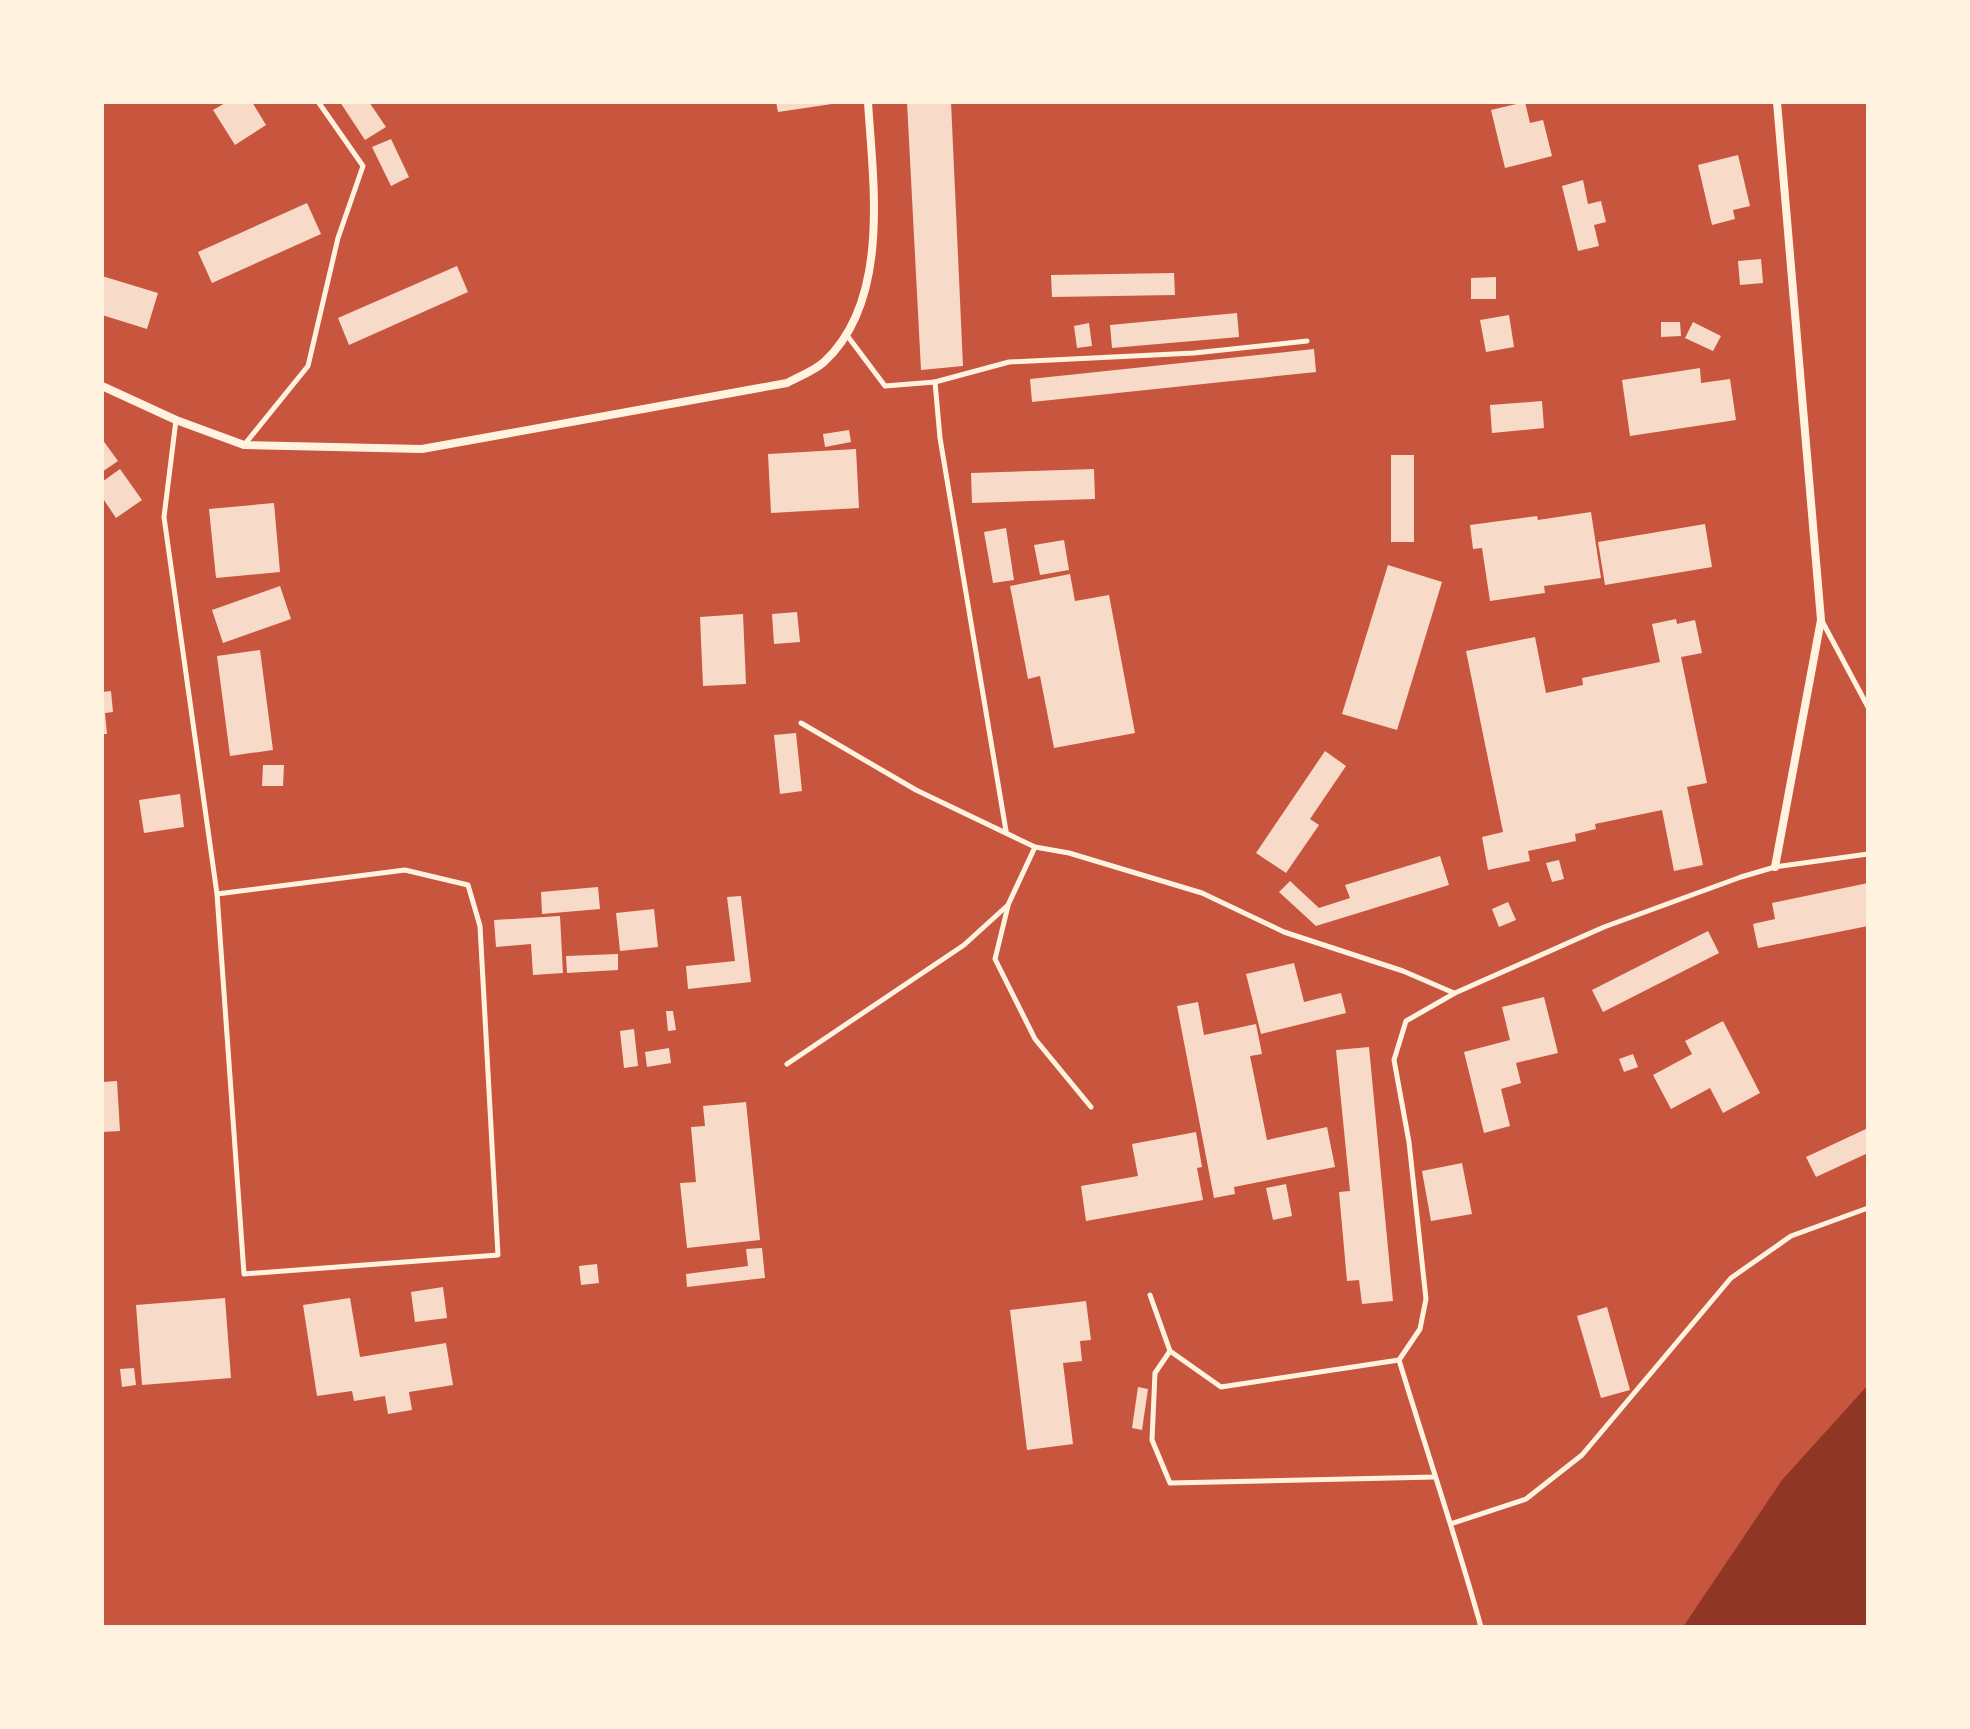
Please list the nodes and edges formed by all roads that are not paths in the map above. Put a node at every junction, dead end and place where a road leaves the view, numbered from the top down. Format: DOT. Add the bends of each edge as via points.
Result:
graph roads {
  1 [pos="868,102"];
  2 [pos="1777,102"];
  3 [pos="319,103"];
  4 [pos="846,334"];
  5 [pos="1307,341"];
  6 [pos="935,382"];
  7 [pos="102,386"];
  8 [pos="176,420"];
  9 [pos="244,445"];
  10 [pos="1821,620"];
  11 [pos="1868,707"];
  12 [pos="801,723"];
  13 [pos="1007,832"];
  14 [pos="1035,847"];
  15 [pos="1868,854"];
  16 [pos="1775,867"];
  17 [pos="217,894"];
  18 [pos="1008,905"];
  19 [pos="1455,993"];
  20 [pos="787,1064"];
  21 [pos="1091,1107"];
  22 [pos="1868,1208"];
  23 [pos="1150,1295"];
  24 [pos="1170,1351"];
  25 [pos="1399,1360"];
  26 [pos="1435,1477"];
  27 [pos="1453,1523"];
  28 [pos="1481,1627"];
  1 -- 4 [label="street" via="874,208 869,284"];
  2 -- 10 [label="street"];
  3 -- 9 [label="lane" via="363,166 338,238 308,366"];
  4 -- 6 [label="lane" via="885,386"];
  4 -- 9 [label="street" via="823,363 787,383 422,449"];
  5 -- 6 [label="lane" via="1194,353 1009,362"];
  6 -- 13 [label="lane"];
  7 -- 8 [label="street"];
  8 -- 9 [label="street"];
  8 -- 17 [label="lane" via="164,517"];
  10 -- 11 [label="lane"];
  10 -- 16 [label="street"];
  12 -- 13 [label="lane" via="916,790"];
  13 -- 14 [label="lane"];
  14 -- 18 [label="lane"];
  14 -- 19 [label="lane" via="1202,893 1284,932"];
  15 -- 16 [label="lane"];
  16 -- 19 [label="lane" via="1604,927"];
  17 -- 17 [label="lane" via="405,870 468,885 480,926 498,1255 244,1274"];
  18 -- 20 [label="lane" via="964,945"];
  18 -- 21 [label="lane" via="995,959 1035,1039"];
  19 -- 25 [label="lane" via="1406,1021 1394,1060 1426,1299 1420,1329"];
  22 -- 27 [label="lane" via="1791,1236 1731,1278 1582,1455 1526,1499"];
  23 -- 24 [label="lane"];
  24 -- 25 [label="lane" via="1221,1387"];
  24 -- 26 [label="lane" via="1155,1373 1152,1440 1170,1483"];
  25 -- 26 [label="lane"];
  26 -- 27 [label="lane"];
  27 -- 28 [label="lane"];
}
